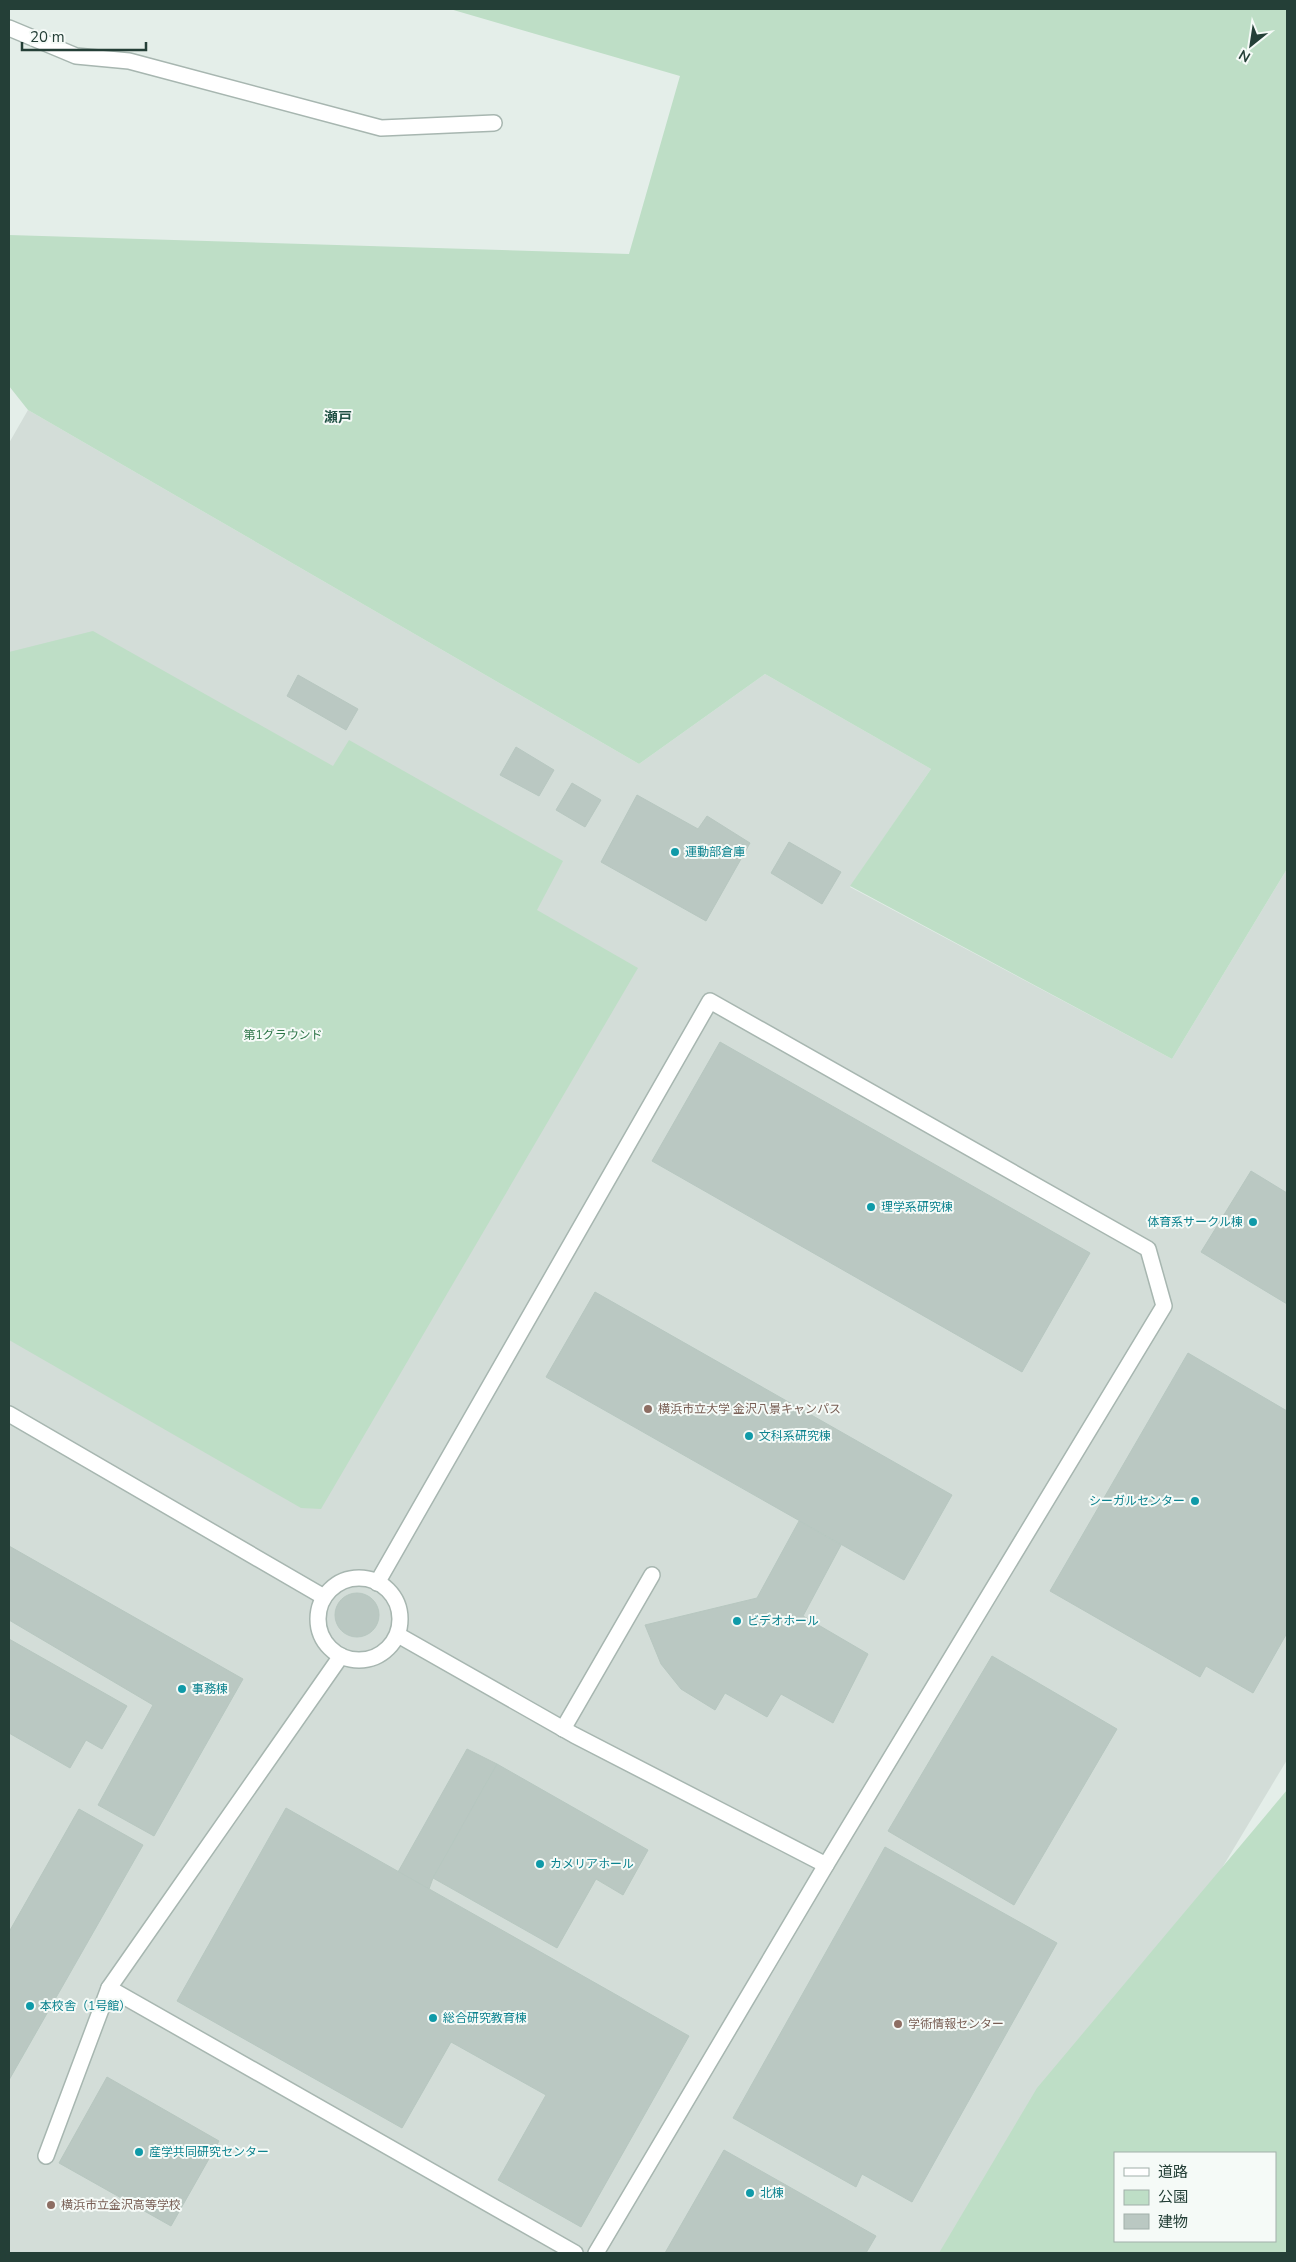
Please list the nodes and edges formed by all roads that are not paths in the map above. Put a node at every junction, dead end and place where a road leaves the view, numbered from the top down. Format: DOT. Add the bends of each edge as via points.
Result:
graph roads {
  1 [pos="9,28"];
  2 [pos="494,123"];
  3 [pos="9,1414"];
  4 [pos="652,1575"];
  5 [pos="377,1583"];
  6 [pos="324,1597"];
  7 [pos="398,1635"];
  8 [pos="341,1656"];
  9 [pos="563,1728"];
  10 [pos="826,1865"];
  11 [pos="109,1988"];
  12 [pos="46,2156"];
  13 [pos="575,2253"];
  14 [pos="596,2253"];
  1 -- 2 [label="street" via="76,56 129,61 381,128"];
  3 -- 6 [label="street"];
  4 -- 9 [label="street"];
  5 -- 6 [label="street" via="357,1578 344,1581"];
  5 -- 7 [label="street" via="393,1595 399,1607"];
  5 -- 10 [label="street" via="710,1001 1148,1248 1164,1306"];
  6 -- 8 [label="street" via="318,1625 322,1638"];
  7 -- 8 [label="street" via="391,1646 368,1660"];
  7 -- 9 [label="street"];
  8 -- 11 [label="street"];
  9 -- 10 [label="street"];
  10 -- 14 [label="street"];
  11 -- 12 [label="street"];
  11 -- 13 [label="street"];
}
